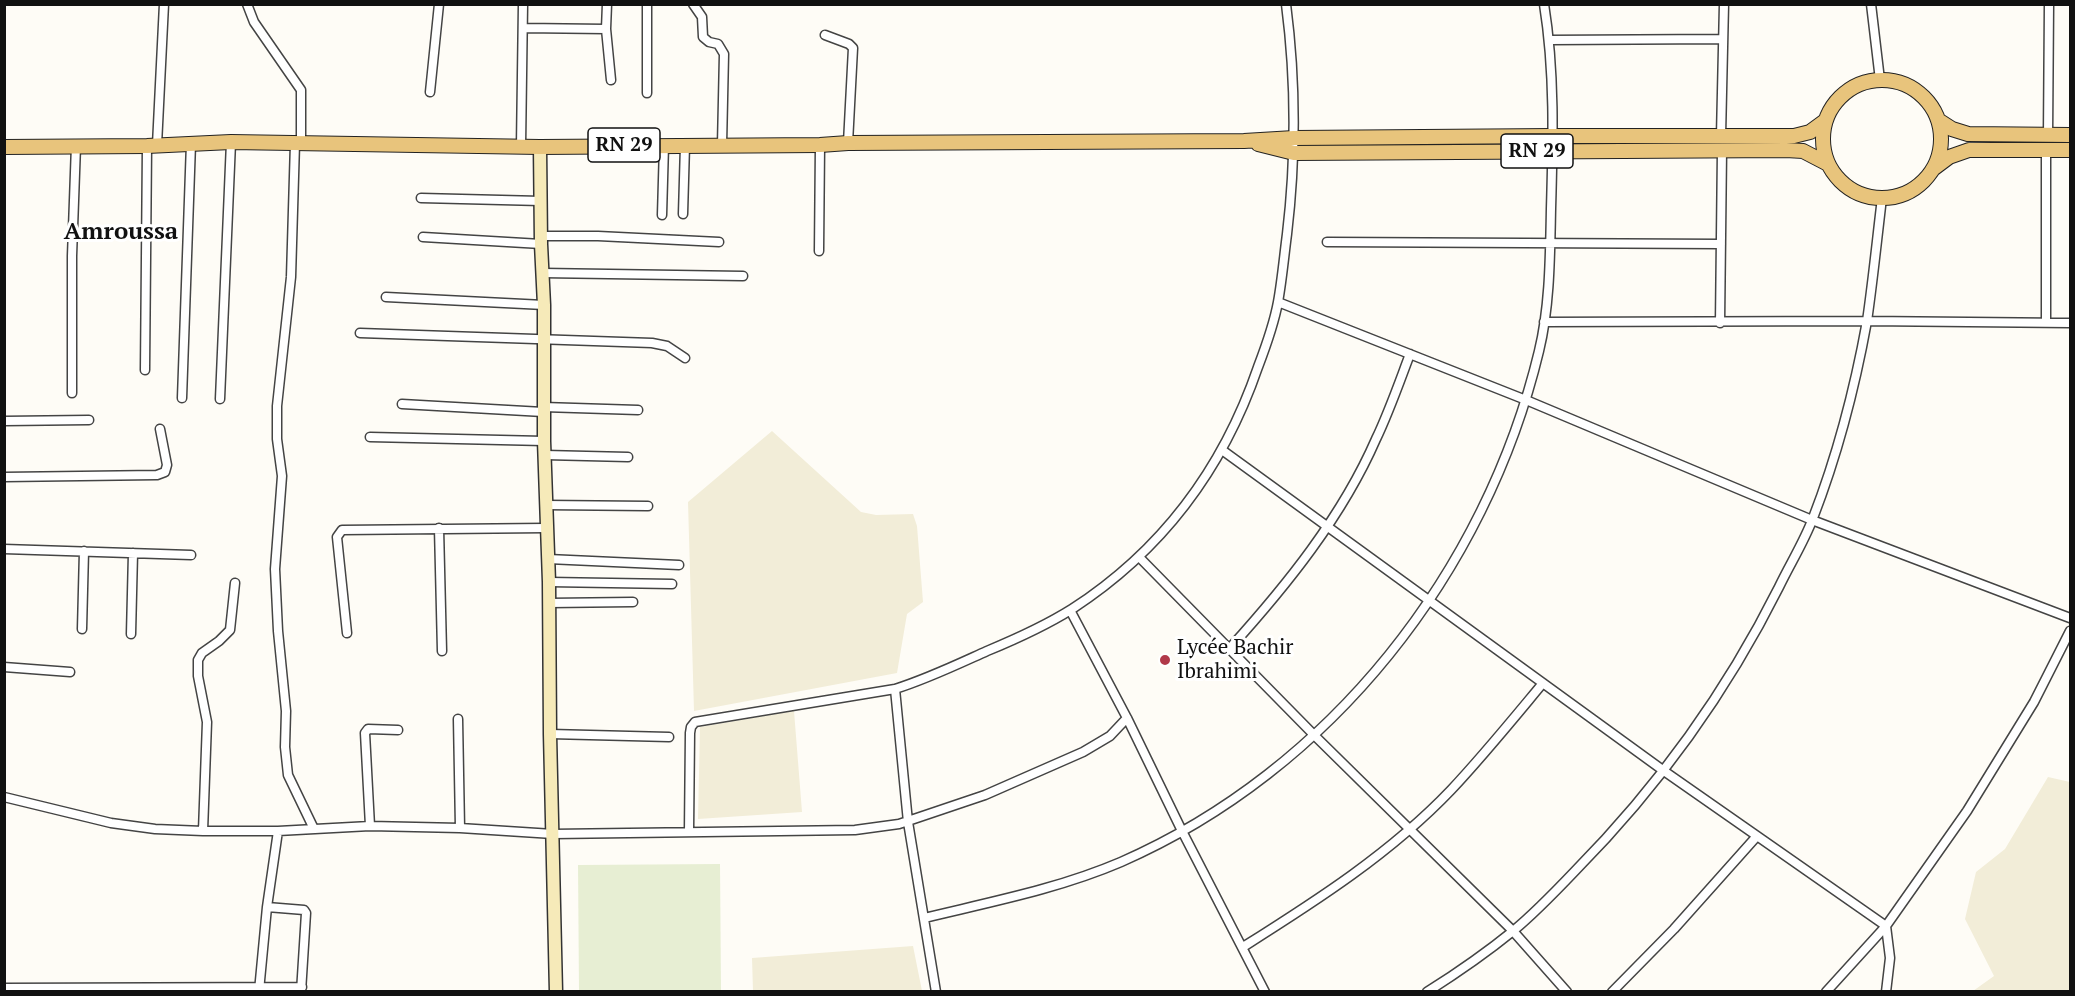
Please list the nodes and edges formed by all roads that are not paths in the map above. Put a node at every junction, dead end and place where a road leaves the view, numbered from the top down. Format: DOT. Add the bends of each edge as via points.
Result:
graph roads {
  1 [pos="164,4"];
  2 [pos="247,4"];
  3 [pos="439,4"];
  4 [pos="523,4"];
  5 [pos="607,4"];
  6 [pos="646,4"];
  7 [pos="693,4"];
  8 [pos="1286,4"];
  9 [pos="1544,4"];
  10 [pos="1724,4"];
  11 [pos="1871,4"];
  12 [pos="2049,4"];
  13 [pos="523,28"];
  14 [pos="606,29"];
  15 [pos="825,35"];
  16 [pos="1723,39"];
  17 [pos="1549,40"];
  18 [pos="611,80"];
  19 [pos="1880,80"];
  20 [pos="430,93"];
  21 [pos="647,93"];
  22 [pos="1938,120"];
  23 [pos="1825,121"];
  24 [pos="2070,135"];
  25 [pos="1552,136"];
  26 [pos="1294,138"];
  27 [pos="1244,141"];
  28 [pos="231,142"];
  29 [pos="190,143"];
  30 [pos="298,143"];
  31 [pos="848,143"];
  32 [pos="1721,143"];
  33 [pos="2047,143"];
  34 [pos="152,145"];
  35 [pos="664,145"];
  36 [pos="685,145"];
  37 [pos="722,145"];
  38 [pos="820,145"];
  39 [pos="76,146"];
  40 [pos="521,146"];
  41 [pos="4,147"];
  42 [pos="540,147"];
  43 [pos="1553,150"];
  44 [pos="2070,150"];
  45 [pos="1294,153"];
  46 [pos="1828,164"];
  47 [pos="1932,170"];
  48 [pos="421,198"];
  49 [pos="1882,198"];
  50 [pos="541,201"];
  51 [pos="682,214"];
  52 [pos="662,215"];
  53 [pos="423,237"];
  54 [pos="541,240"];
  55 [pos="719,242"];
  56 [pos="1327,242"];
  57 [pos="1550,244"];
  58 [pos="1721,244"];
  59 [pos="819,251"];
  60 [pos="542,273"];
  61 [pos="742,276"];
  62 [pos="386,297"];
  63 [pos="1278,302"];
  64 [pos="544,305"];
  65 [pos="1867,321"];
  66 [pos="1544,322"];
  67 [pos="1720,322"];
  68 [pos="2046,322"];
  69 [pos="2070,323"];
  70 [pos="360,333"];
  71 [pos="544,340"];
  72 [pos="1410,354"];
  73 [pos="685,358"];
  74 [pos="145,370"];
  75 [pos="72,393"];
  76 [pos="182,398"];
  77 [pos="220,399"];
  78 [pos="1526,400"];
  79 [pos="402,404"];
  80 [pos="543,410"];
  81 [pos="638,410"];
  82 [pos="89,420"];
  83 [pos="4,421"];
  84 [pos="160,429"];
  85 [pos="370,437"];
  86 [pos="544,441"];
  87 [pos="1222,450"];
  88 [pos="545,455"];
  89 [pos="628,456"];
  90 [pos="4,477"];
  91 [pos="545,505"];
  92 [pos="648,506"];
  93 [pos="1812,520"];
  94 [pos="1327,526"];
  95 [pos="438,528"];
  96 [pos="546,528"];
  97 [pos="4,549"];
  98 [pos="84,551"];
  99 [pos="133,553"];
  100 [pos="191,555"];
  101 [pos="1139,557"];
  102 [pos="548,559"];
  103 [pos="679,565"];
  104 [pos="549,582"];
  105 [pos="235,583"];
  106 [pos="672,584"];
  107 [pos="1430,600"];
  108 [pos="633,602"];
  109 [pos="549,603"];
  110 [pos="1070,610"];
  111 [pos="2070,618"];
  112 [pos="82,629"];
  113 [pos="2070,631"];
  114 [pos="347,633"];
  115 [pos="131,634"];
  116 [pos="1230,648"];
  117 [pos="442,651"];
  118 [pos="4,667"];
  119 [pos="70,672"];
  120 [pos="1543,683"];
  121 [pos="895,689"];
  122 [pos="1127,718"];
  123 [pos="458,719"];
  124 [pos="398,730"];
  125 [pos="550,734"];
  126 [pos="1315,736"];
  127 [pos="669,737"];
  128 [pos="1664,771"];
  129 [pos="4,797"];
  130 [pos="908,822"];
  131 [pos="370,826"];
  132 [pos="460,828"];
  133 [pos="314,829"];
  134 [pos="1409,829"];
  135 [pos="203,831"];
  136 [pos="278,831"];
  137 [pos="689,831"];
  138 [pos="1182,831"];
  139 [pos="553,834"];
  140 [pos="1757,836"];
  141 [pos="267,907"];
  142 [pos="924,918"];
  143 [pos="1886,926"];
  144 [pos="1513,931"];
  145 [pos="1243,947"];
  146 [pos="4,987"];
  147 [pos="260,989"];
  148 [pos="301,989"];
  149 [pos="556,992"];
  150 [pos="936,992"];
  151 [pos="1265,992"];
  152 [pos="1427,992"];
  153 [pos="1567,992"];
  154 [pos="1612,992"];
  155 [pos="1826,992"];
  156 [pos="1886,992"];
  1 -- 34 [label="street"];
  2 -- 30 [label="street" via="254,22 301,90"];
  3 -- 20 [label="street"];
  4 -- 13 [label="street"];
  5 -- 14 [label="street"];
  6 -- 21 [label="street"];
  7 -- 37 [label="street" via="702,17 703,37 718,44 724,54"];
  8 -- 26 [label="street"];
  9 -- 17 [label="street"];
  10 -- 16 [label="street"];
  11 -- 19 [label="street"];
  12 -- 33 [label="street"];
  13 -- 14 [label="street"];
  13 -- 40 [label="street"];
  14 -- 18 [label="street"];
  15 -- 31 [label="street" via="853,48"];
  16 -- 17 [label="street"];
  16 -- 32 [label="street"];
  17 -- 25 [label="street"];
  19 -- 22 [label="main road" via="1897,82 1919,93"];
  19 -- 23 [label="main road" via="1850,90 1837,100"];
  22 -- 33 [label="main road" via="1968,134"];
  22 -- 47 [label="main road" via="1940,149"];
  23 -- 32 [label="main road, RN 29" via="1810,132 1794,136"];
  23 -- 46 [label="main road" via="1823,147"];
  24 -- 33 [label="main road"];
  25 -- 26 [label="main road, RN 29"];
  25 -- 32 [label="main road, RN 29"];
  25 -- 43 [label="street"];
  26 -- 27 [label="main road, RN 29"];
  26 -- 45 [label="street"];
  27 -- 31 [label="main road, RN 29"];
  27 -- 45 [label="main road, RN 29"];
  28 -- 29 [label="main road, RN 29"];
  28 -- 30 [label="main road, RN 29"];
  28 -- 77 [label="street"];
  29 -- 34 [label="main road, RN 29"];
  29 -- 76 [label="street"];
  30 -- 40 [label="main road, RN 29"];
  30 -- 133 [label="street" via="291,278 276,439 282,476 275,569 288,775"];
  31 -- 38 [label="main road, RN 29"];
  32 -- 43 [label="main road, RN 29"];
  32 -- 46 [label="main road, RN 29" via="1803,151"];
  32 -- 58 [label="street"];
  33 -- 44 [label="main road"];
  33 -- 47 [label="main road" via="1962,152"];
  33 -- 68 [label="street"];
  34 -- 39 [label="main road, RN 29"];
  34 -- 74 [label="street"];
  35 -- 36 [label="main road, RN 29"];
  35 -- 42 [label="main road, RN 29"];
  35 -- 52 [label="street"];
  36 -- 37 [label="main road, RN 29"];
  36 -- 51 [label="street"];
  37 -- 38 [label="main road, RN 29"];
  38 -- 59 [label="street"];
  39 -- 41 [label="main road, RN 29"];
  39 -- 75 [label="street"];
  40 -- 42 [label="main road, RN 29"];
  42 -- 50 [label="main road"];
  43 -- 45 [label="main road, RN 29"];
  43 -- 57 [label="street"];
  45 -- 63 [label="street"];
  46 -- 49 [label="main road" via="1853,191"];
  47 -- 49 [label="main road" via="1911,191"];
  48 -- 50 [label="street"];
  49 -- 65 [label="street"];
  50 -- 54 [label="main road"];
  53 -- 54 [label="street"];
  54 -- 55 [label="street" via="598,236"];
  54 -- 60 [label="main road"];
  56 -- 57 [label="street"];
  57 -- 58 [label="street"];
  57 -- 66 [label="street"];
  58 -- 67 [label="street"];
  60 -- 61 [label="street"];
  60 -- 64 [label="main road"];
  62 -- 64 [label="street"];
  63 -- 72 [label="street"];
  63 -- 87 [label="street" via="1251,389"];
  64 -- 71 [label="main road"];
  65 -- 67 [label="street"];
  65 -- 68 [label="street"];
  65 -- 93 [label="street" via="1849,402"];
  66 -- 67 [label="street"];
  66 -- 78 [label="street"];
  68 -- 69 [label="street"];
  70 -- 71 [label="street"];
  71 -- 73 [label="street" via="652,343 667,346"];
  71 -- 80 [label="main road"];
  72 -- 78 [label="street"];
  72 -- 94 [label="street" via="1376,441"];
  78 -- 93 [label="street"];
  78 -- 107 [label="street" via="1488,497"];
  79 -- 80 [label="street"];
  80 -- 81 [label="street"];
  80 -- 86 [label="main road"];
  82 -- 83 [label="street"];
  84 -- 90 [label="street" via="167,465 165,472 157,475"];
  85 -- 86 [label="street"];
  86 -- 88 [label="main road"];
  87 -- 94 [label="street"];
  87 -- 101 [label="street" via="1168,528"];
  88 -- 89 [label="street"];
  88 -- 91 [label="main road"];
  91 -- 92 [label="street"];
  91 -- 96 [label="main road"];
  93 -- 111 [label="street"];
  93 -- 128 [label="street" via="1737,665"];
  94 -- 107 [label="street"];
  94 -- 116 [label="street"];
  95 -- 96 [label="street"];
  95 -- 114 [label="street" via="342,530 338,537"];
  95 -- 117 [label="street"];
  96 -- 102 [label="main road"];
  97 -- 98 [label="street"];
  98 -- 99 [label="street"];
  98 -- 112 [label="street"];
  99 -- 100 [label="street"];
  99 -- 115 [label="street"];
  101 -- 110 [label="street"];
  101 -- 116 [label="street"];
  102 -- 103 [label="street"];
  102 -- 104 [label="main road"];
  104 -- 106 [label="street"];
  104 -- 109 [label="main road"];
  105 -- 135 [label="street" via="230,630 198,660 207,722"];
  107 -- 120 [label="street"];
  107 -- 126 [label="street" via="1381,666"];
  108 -- 109 [label="street"];
  109 -- 125 [label="main road"];
  110 -- 121 [label="street" via="1036,630"];
  110 -- 122 [label="street"];
  113 -- 143 [label="street" via="2003,755"];
  116 -- 126 [label="street"];
  118 -- 119 [label="street"];
  120 -- 128 [label="street"];
  120 -- 134 [label="street" via="1450,791"];
  121 -- 130 [label="street"];
  121 -- 137 [label="street" via="695,722 690,733"];
  122 -- 130 [label="street" via="1110,736 1041,772"];
  122 -- 138 [label="street"];
  123 -- 132 [label="street"];
  124 -- 131 [label="street" via="374,728 365,733"];
  125 -- 127 [label="street"];
  125 -- 139 [label="main road"];
  126 -- 134 [label="street"];
  126 -- 138 [label="street" via="1255,783"];
  128 -- 140 [label="street"];
  128 -- 144 [label="street" via="1594,852"];
  129 -- 135 [label="street" via="111,823"];
  130 -- 137 [label="street" via="855,830"];
  130 -- 142 [label="street"];
  131 -- 132 [label="street"];
  131 -- 133 [label="street"];
  132 -- 139 [label="street"];
  133 -- 136 [label="street"];
  134 -- 144 [label="street"];
  134 -- 145 [label="street" via="1322,897"];
  135 -- 136 [label="street"];
  136 -- 141 [label="street"];
  137 -- 139 [label="street"];
  138 -- 142 [label="street" via="1122,862 1065,884"];
  138 -- 145 [label="street"];
  139 -- 149 [label="main road"];
  140 -- 143 [label="street"];
  140 -- 154 [label="street"];
  141 -- 147 [label="street"];
  141 -- 148 [label="street" via="304,910 306,914"];
  142 -- 150 [label="street"];
  143 -- 155 [label="street"];
  143 -- 156 [label="street" via="1890,958"];
  144 -- 152 [label="street"];
  144 -- 153 [label="street"];
  145 -- 151 [label="street"];
  146 -- 147 [label="street"];
  147 -- 148 [label="street"];
}
